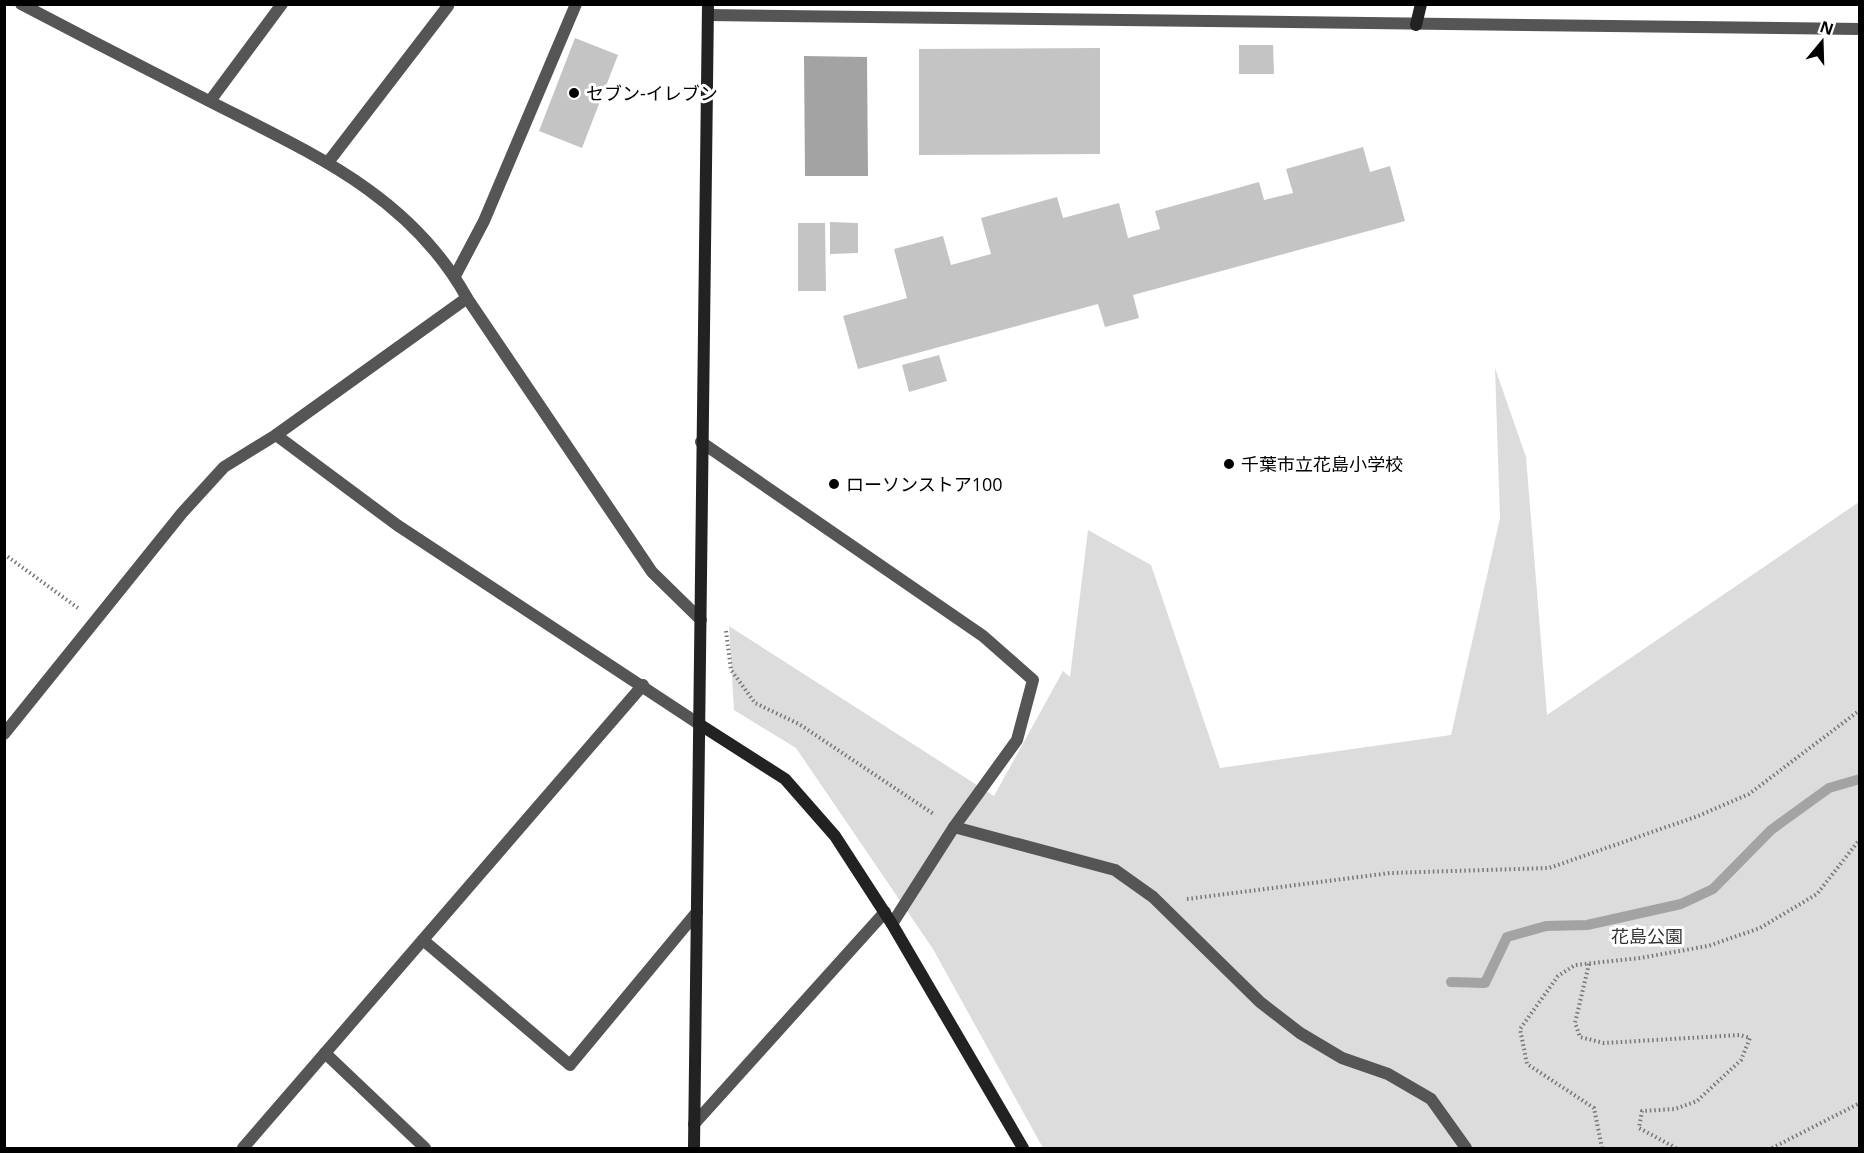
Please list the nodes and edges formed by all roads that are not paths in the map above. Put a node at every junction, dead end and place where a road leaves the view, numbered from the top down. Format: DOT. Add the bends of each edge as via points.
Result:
graph roads {
  1 [pos="21,4"];
  2 [pos="282,4"];
  3 [pos="446,4"];
  4 [pos="576,4"];
  5 [pos="1421,4"];
  6 [pos="708,10"];
  7 [pos="800,10"];
  8 [pos="1416,25"];
  9 [pos="1860,29"];
  10 [pos="210,101"];
  11 [pos="329,161"];
  12 [pos="454,276"];
  13 [pos="467,298"];
  14 [pos="276,435"];
  15 [pos="701,442"];
  16 [pos="701,620"];
  17 [pos="643,686"];
  18 [pos="699,724"];
  19 [pos="4,734"];
  20 [pos="954,827"];
  21 [pos="697,912"];
  22 [pos="885,912"];
  23 [pos="892,924"];
  24 [pos="423,940"];
  25 [pos="325,1053"];
  26 [pos="694,1124"];
  27 [pos="243,1149"];
  28 [pos="425,1149"];
  29 [pos="694,1149"];
  30 [pos="1023,1149"];
  31 [pos="1466,1149"];
  1 -- 10 [label="street"];
  2 -- 10 [label="street"];
  3 -- 11 [label="street"];
  4 -- 12 [label="street" via="484,221"];
  5 -- 8 [label="street"];
  6 -- 7 [label="street"];
  6 -- 15 [label="street"];
  7 -- 8 [label="street"];
  8 -- 9 [label="street"];
  10 -- 11 [label="street"];
  11 -- 12 [label="street" via="378,195 425,237"];
  12 -- 13 [label="street"];
  13 -- 14 [label="street"];
  13 -- 16 [label="street" via="652,572"];
  14 -- 17 [label="street" via="398,525"];
  14 -- 19 [label="street" via="224,467 182,513"];
  15 -- 16 [label="street"];
  15 -- 20 [label="street" via="984,636 1033,680 1017,740"];
  16 -- 18 [label="street"];
  17 -- 18 [label="street"];
  17 -- 24 [label="street"];
  18 -- 21 [label="street"];
  18 -- 22 [label="street" via="785,779 835,836"];
  20 -- 23 [label="street"];
  20 -- 31 [label="street" via="1115,870 1159,903 1260,1002 1300,1033 1342,1058 1388,1074 1431,1099"];
  21 -- 24 [label="street" via="570,1065"];
  21 -- 26 [label="street"];
  22 -- 23 [label="street"];
  22 -- 26 [label="street"];
  23 -- 30 [label="street"];
  24 -- 25 [label="street"];
  25 -- 27 [label="street"];
  25 -- 28 [label="street"];
  26 -- 29 [label="street"];
}
